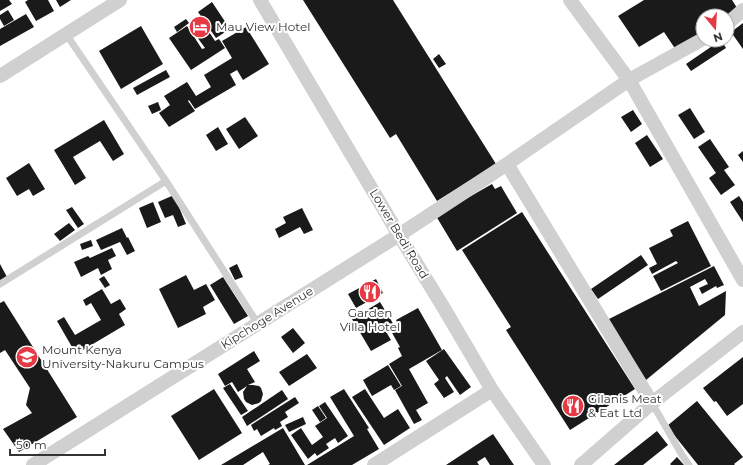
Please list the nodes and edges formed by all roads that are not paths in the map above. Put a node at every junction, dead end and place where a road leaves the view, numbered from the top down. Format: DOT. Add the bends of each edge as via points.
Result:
graph roads {
  1 [pos="120,0"];
  2 [pos="260,0"];
  3 [pos="570,0"];
  4 [pos="743,10"];
  5 [pos="735,17"];
  6 [pos="66,34"];
  7 [pos="695,43"];
  8 [pos="0,76"];
  9 [pos="629,80"];
  10 [pos="507,164"];
  11 [pos="166,181"];
  12 [pos="398,235"];
  13 [pos="743,280"];
  14 [pos="0,284"];
  15 [pos="258,324"];
  16 [pos="743,332"];
  17 [pos="492,390"];
  18 [pos="652,403"];
  19 [pos="33,465"];
  20 [pos="374,465"];
  21 [pos="544,465"];
  22 [pos="581,465"];
  23 [pos="689,465"];
  1 -- 6 [label="street"];
  2 -- 12 [label="street, Lower Bedi Road"];
  3 -- 9 [label="street"];
  4 -- 5 [label="street"];
  6 -- 8 [label="street"];
  6 -- 11 [label="lane"];
  7 -- 9 [label="street, Kipchoge Avenue"];
  9 -- 10 [label="street, Kipchoge Avenue"];
  9 -- 13 [label="street"];
  10 -- 12 [label="street, Kipchoge Avenue"];
  10 -- 18 [label="street"];
  11 -- 14 [label="lane"];
  11 -- 15 [label="lane"];
  12 -- 15 [label="street, Kipchoge Avenue"];
  12 -- 17 [label="street, Lower Bedi Road"];
  15 -- 19 [label="street, Kipchoge Avenue"];
  16 -- 18 [label="street"];
  17 -- 20 [label="street"];
  17 -- 21 [label="street, Lower Bedi Road"];
  18 -- 22 [label="street"];
  18 -- 23 [label="lane"];
}
